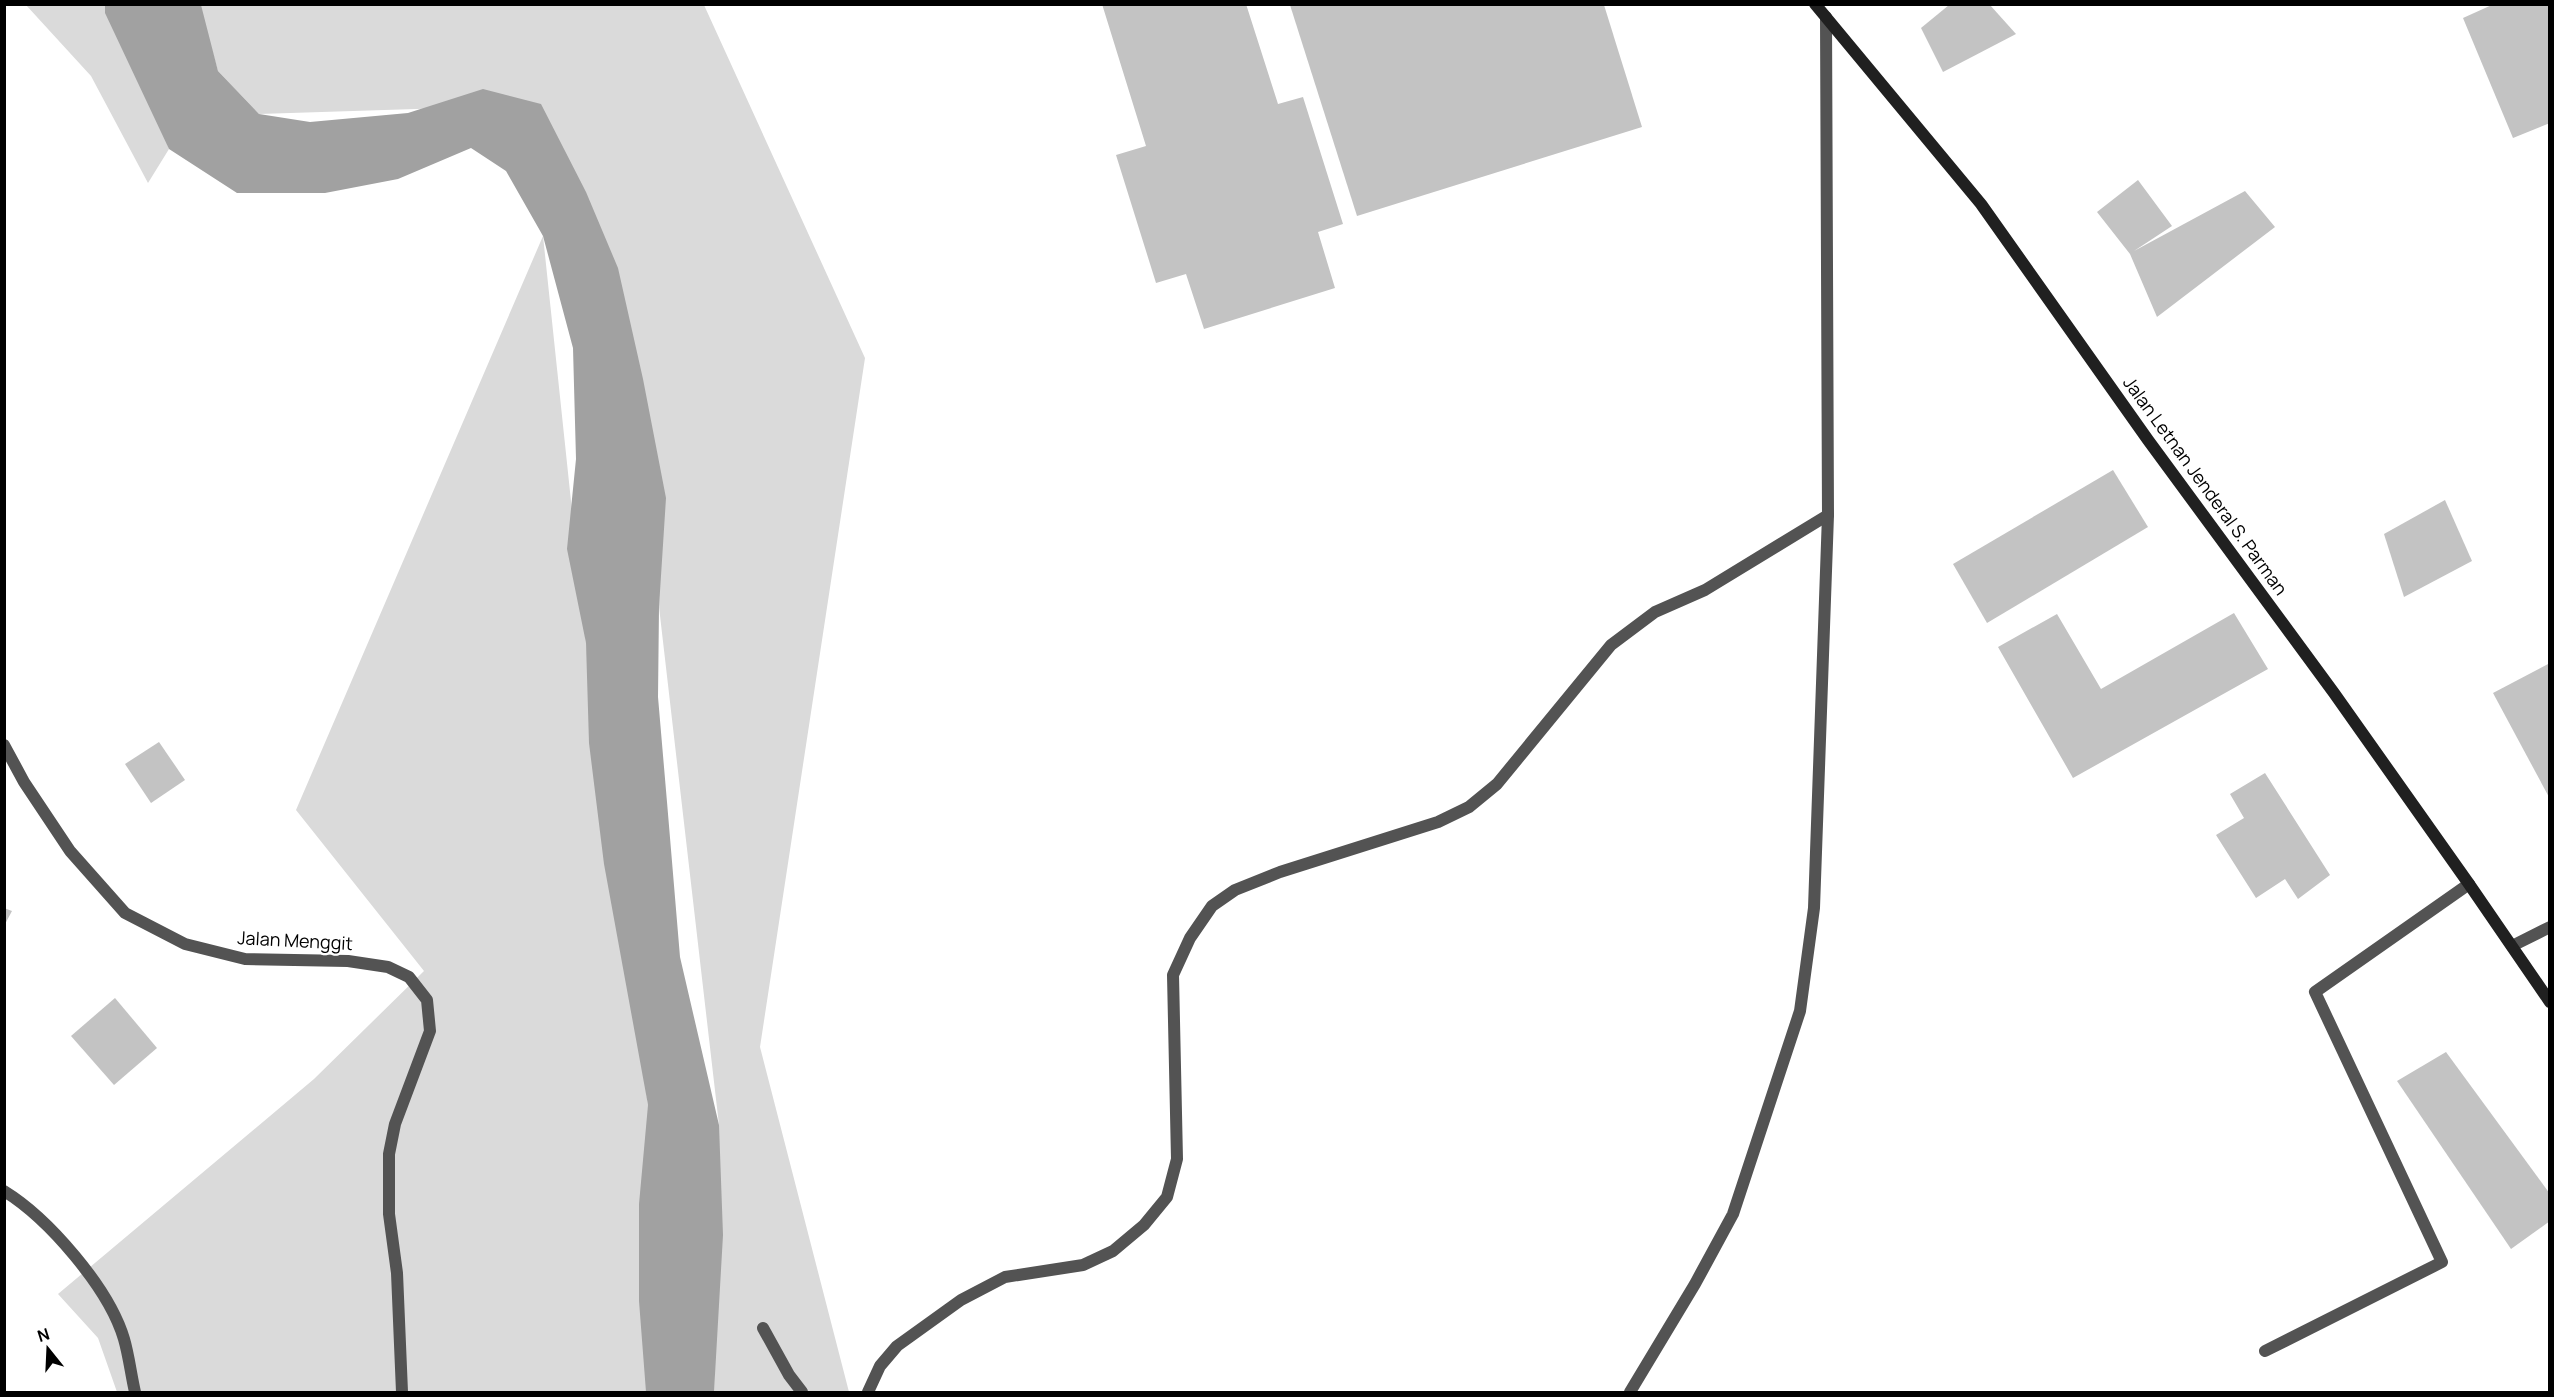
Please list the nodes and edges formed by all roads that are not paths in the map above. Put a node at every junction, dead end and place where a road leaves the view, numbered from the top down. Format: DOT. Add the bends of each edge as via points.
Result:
graph roads {
  1 [pos="1815,4"];
  2 [pos="1826,17"];
  3 [pos="1828,514"];
  4 [pos="4,745"];
  5 [pos="2469,884"];
  6 [pos="2550,927"];
  7 [pos="2512,946"];
  8 [pos="2550,1002"];
  9 [pos="4,1191"];
  10 [pos="763,1328"];
  11 [pos="2265,1351"];
  12 [pos="135,1392"];
  13 [pos="402,1392"];
  14 [pos="802,1392"];
  15 [pos="868,1392"];
  16 [pos="1630,1392"];
  1 -- 2 [label="street, Jalan Letnan Jenderal S. Parman"];
  2 -- 3 [label="street"];
  2 -- 5 [label="street, Jalan Letnan Jenderal S. Parman" via="1980,204"];
  3 -- 15 [label="street" via="1706,590 1655,612 1611,645 1497,784 1470,807 1438,822 1280,872 1235,890 1212,906 1190,938 1173,975 1177,1159 1167,1197 1144,1225 1113,1251 1083,1265 1005,1277 961,1300 897,1346 880,1366"];
  3 -- 16 [label="street" via="1814,908 1800,1011 1733,1214"];
  4 -- 13 [label="street, Jalan Menggit" via="70,851 125,913 185,944 245,959 348,961 388,967 409,977 427,1000 430,1031 395,1124 389,1154 389,1214 397,1273"];
  5 -- 7 [label="street, Jalan Letnan Jenderal S. Parman"];
  5 -- 11 [label="street" via="2315,992 2442,1262"];
  6 -- 7 [label="street"];
  7 -- 8 [label="street, Jalan Letnan Jenderal S. Parman"];
  9 -- 12 [label="street" via="56,1235 101,1290 123,1337"];
  10 -- 14 [label="street"];
}
